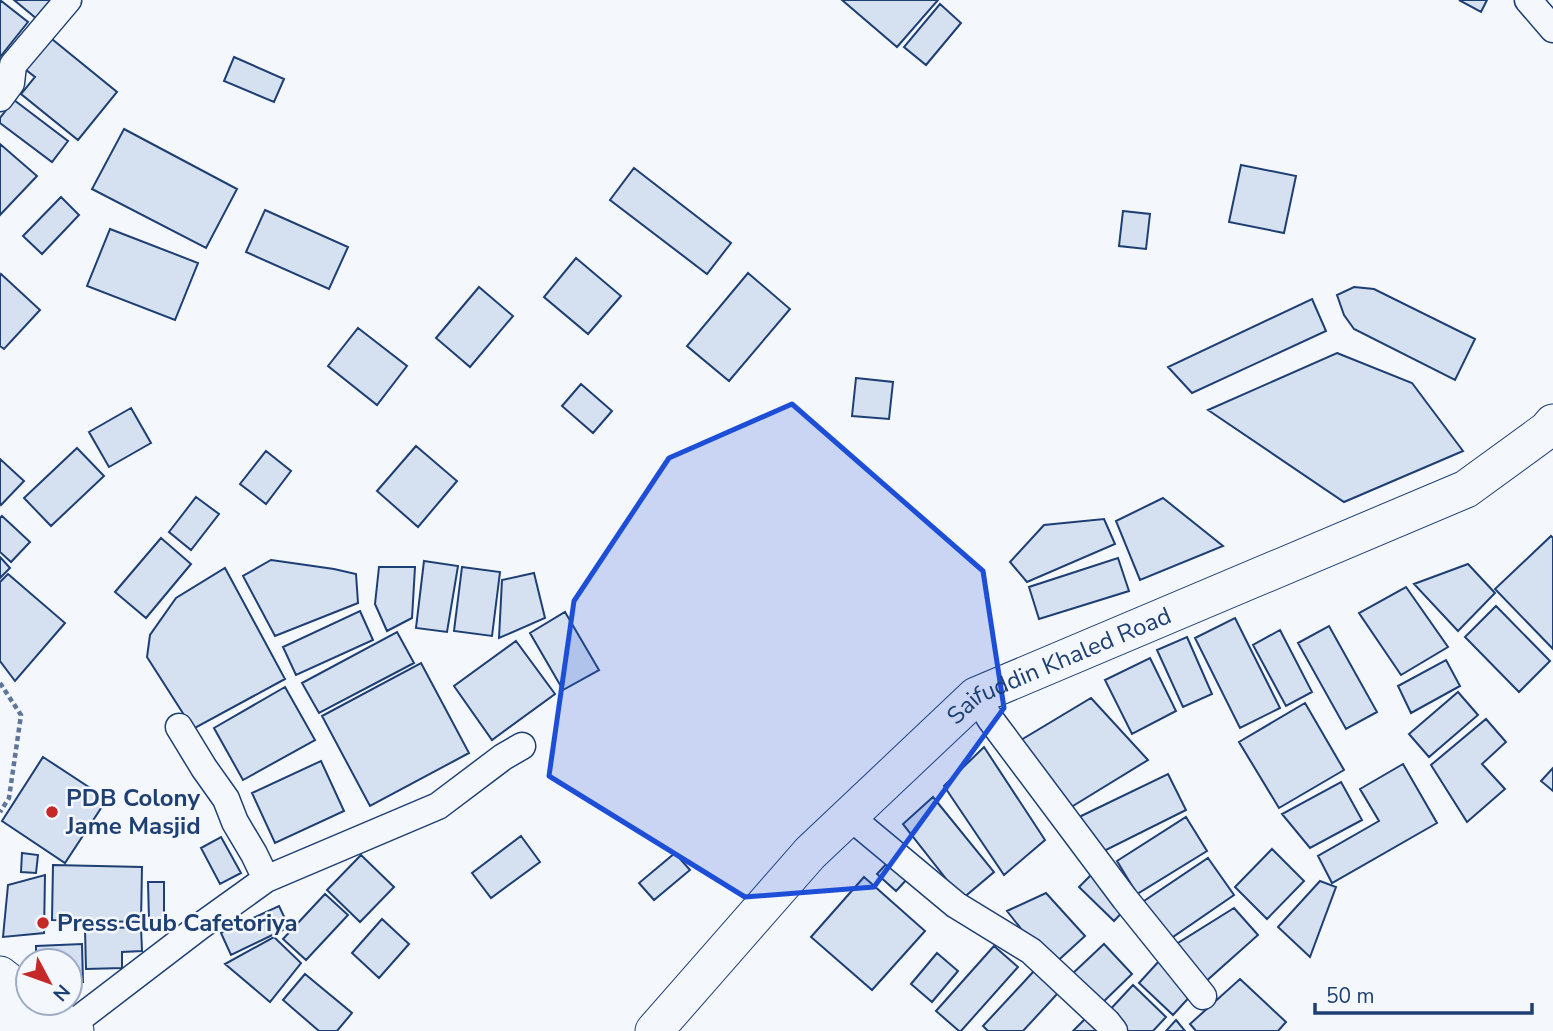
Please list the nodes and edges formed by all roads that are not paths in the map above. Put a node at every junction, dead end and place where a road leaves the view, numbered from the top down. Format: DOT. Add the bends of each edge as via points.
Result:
graph roads {
  1 [pos="68,0"];
  2 [pos="1528,0"];
  3 [pos="1553,29"];
  4 [pos="0,98"];
  5 [pos="1553,423"];
  6 [pos="976,696"];
  7 [pos="179,727"];
  8 [pos="522,746"];
  9 [pos="849,816"];
  10 [pos="266,879"];
  11 [pos="0,975"];
  12 [pos="14,986"];
  13 [pos="1203,996"];
  14 [pos="0,1008"];
  15 [pos="54,1017"];
  16 [pos="69,1029"];
  17 [pos="25,1031"];
  18 [pos="654,1031"];
  19 [pos="1114,1031"];
  1 -- 4 [label="street" via="13,65 11,83"];
  2 -- 3 [label="street"];
  5 -- 6 [label="main road, Saifuddin Khaled Road" via="1466,489"];
  6 -- 9 [label="main road, Saifuddin Khaled Road"];
  6 -- 13 [label="street" via="1125,899"];
  7 -- 10 [label="street" via="226,799"];
  8 -- 10 [label="street" via="438,806"];
  9 -- 18 [label="main road, Saifuddin Khaled Road" via="810,853"];
  9 -- 19 [label="street" via="956,905 1031,951"];
  10 -- 16 [label="street"];
  11 -- 12 [label="main road"];
  14 -- 17 [label="main road"];
  15 -- 16 [label="main road"];
}
